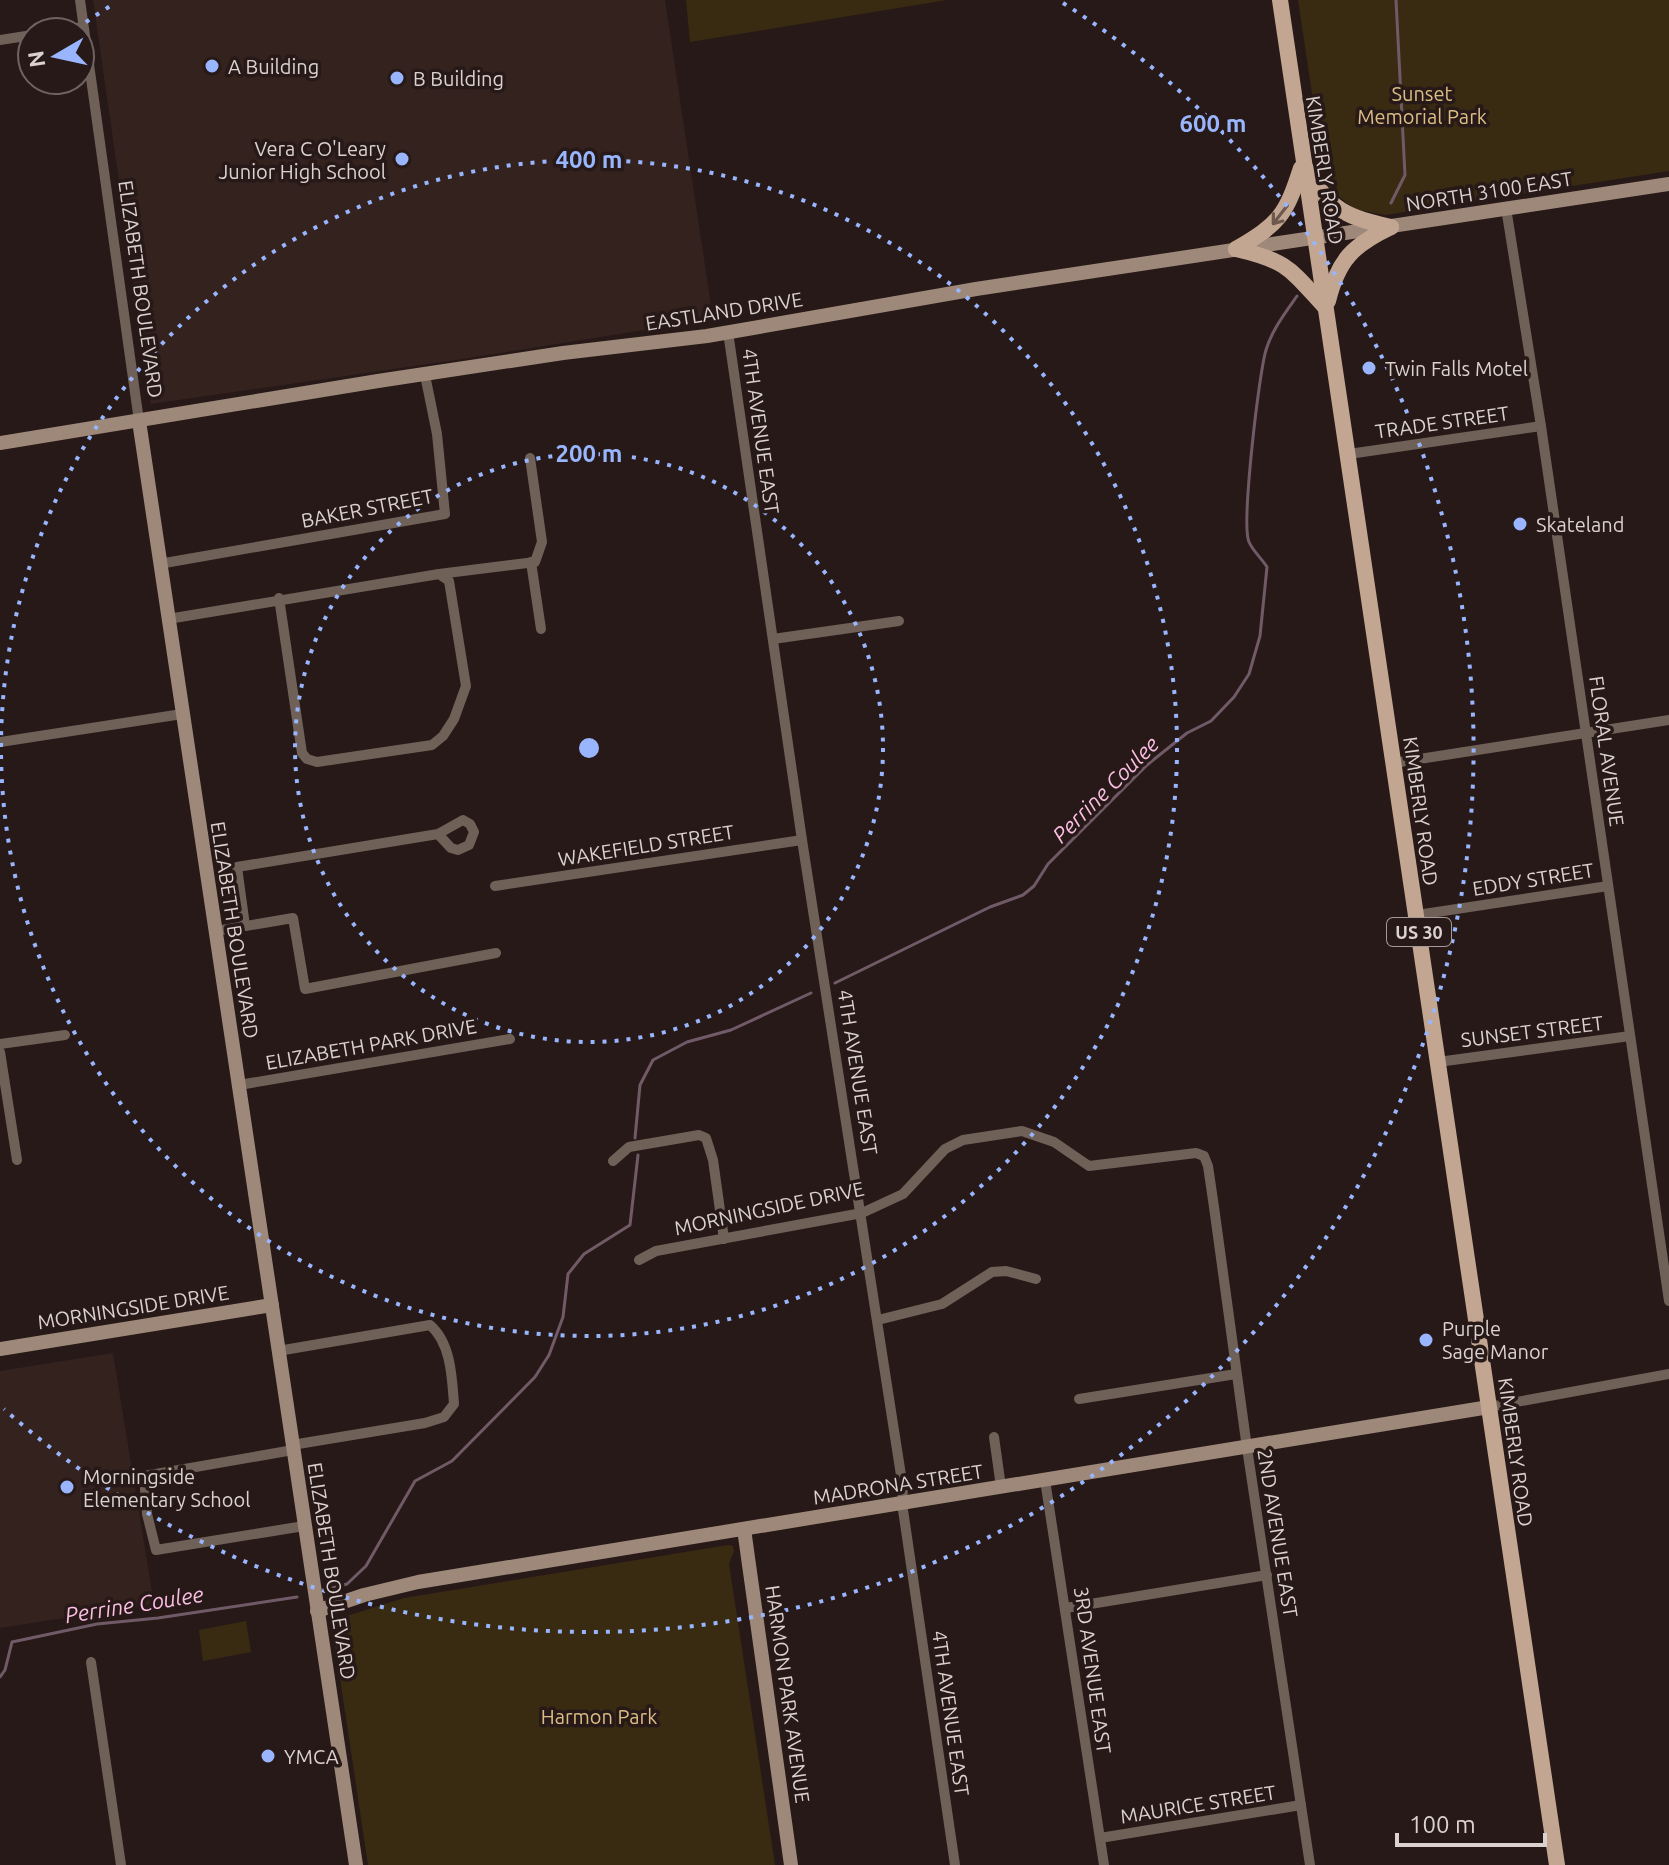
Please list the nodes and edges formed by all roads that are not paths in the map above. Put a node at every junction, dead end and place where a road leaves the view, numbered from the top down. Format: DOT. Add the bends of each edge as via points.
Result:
graph roads {
  1 [pos="1280,0"];
  2 [pos="94,96"];
  3 [pos="1303,163"];
  4 [pos="1669,184"];
  5 [pos="1506,208"];
  6 [pos="1391,227"];
  7 [pos="1315,237"];
  8 [pos="1236,249"];
  9 [pos="1326,309"];
  10 [pos="728,332"];
  11 [pos="425,375"];
  12 [pos="139,421"];
  13 [pos="1541,426"];
  14 [pos="0,443"];
  15 [pos="1349,454"];
  16 [pos="530,458"];
  17 [pos="531,562"];
  18 [pos="159,564"];
  19 [pos="439,574"];
  20 [pos="279,598"];
  21 [pos="168,619"];
  22 [pos="899,621"];
  23 [pos="541,629"];
  24 [pos="773,639"];
  25 [pos="182,714"];
  26 [pos="1669,720"];
  27 [pos="1586,733"];
  28 [pos="0,742"];
  29 [pos="1394,763"];
  30 [pos="438,834"];
  31 [pos="802,840"];
  32 [pos="495,886"];
  33 [pos="1608,886"];
  34 [pos="1417,915"];
  35 [pos="245,926"];
  36 [pos="216,931"];
  37 [pos="496,953"];
  38 [pos="65,1035"];
  39 [pos="1630,1036"];
  40 [pos="510,1039"];
  41 [pos="0,1044"];
  42 [pos="0,1052"];
  43 [pos="1438,1062"];
  44 [pos="239,1085"];
  45 [pos="17,1160"];
  46 [pos="613,1161"];
  47 [pos="1214,1207"];
  48 [pos="862,1213"];
  49 [pos="724,1239"];
  50 [pos="639,1260"];
  51 [pos="1036,1279"];
  52 [pos="1669,1301"];
  53 [pos="272,1305"];
  54 [pos="878,1320"];
  55 [pos="0,1349"];
  56 [pos="278,1351"];
  57 [pos="1236,1374"];
  58 [pos="1669,1374"];
  59 [pos="1079,1399"];
  60 [pos="1489,1407"];
  61 [pos="994,1437"];
  62 [pos="293,1448"];
  63 [pos="1247,1448"];
  64 [pos="1045,1480"];
  65 [pos="1001,1487"];
  66 [pos="902,1503"];
  67 [pos="304,1526"];
  68 [pos="744,1529"];
  69 [pos="1267,1575"];
  70 [pos="1066,1608"];
  71 [pos="317,1611"];
  72 [pos="91,1662"];
  73 [pos="1301,1805"];
  74 [pos="1100,1838"];
  75 [pos="121,1865"];
  76 [pos="356,1865"];
  77 [pos="791,1865"];
  78 [pos="955,1865"];
  79 [pos="1104,1865"];
  80 [pos="1310,1865"];
  81 [pos="1557,1865"];
  1 -- 3 [label="main road, KIMBERLY ROAD / US 30"];
  2 -- 12 [label="street, ELIZABETH BOULEVARD"];
  3 -- 6 [label="main road" via="1316,186 1345,215"];
  3 -- 7 [label="main road, KIMBERLY ROAD / US 30"];
  3 -- 8 [label="main road, one-way" via="1279,220"];
  4 -- 5 [label="street, NORTH 3100 EAST"];
  5 -- 6 [label="street, NORTH 3100 EAST"];
  5 -- 13 [label="street, FLORAL AVENUE"];
  6 -- 7 [label="street, NORTH 3100 EAST"];
  6 -- 9 [label="main road" via="1346,257"];
  7 -- 8 [label="street, EASTLAND DRIVE"];
  7 -- 9 [label="main road, KIMBERLY ROAD / US 30"];
  8 -- 9 [label="main road" via="1287,266"];
  8 -- 10 [label="street, EASTLAND DRIVE"];
  9 -- 15 [label="main road, KIMBERLY ROAD / US 30"];
  10 -- 11 [label="street, EASTLAND DRIVE"];
  10 -- 24 [label="street, 4TH AVENUE EAST"];
  11 -- 12 [label="street, EASTLAND DRIVE"];
  11 -- 18 [label="street, BAKER STREET" via="445,514"];
  12 -- 14 [label="street, EASTLAND DRIVE"];
  12 -- 18 [label="street, ELIZABETH BOULEVARD"];
  13 -- 15 [label="street, TRADE STREET"];
  13 -- 27 [label="street, FLORAL AVENUE"];
  15 -- 29 [label="main road, KIMBERLY ROAD / US 30"];
  16 -- 17 [label="street" via="542,542"];
  17 -- 19 [label="street"];
  17 -- 23 [label="street"];
  18 -- 21 [label="street, ELIZABETH BOULEVARD"];
  19 -- 20 [label="street"];
  19 -- 20 [label="street" via="449,581 466,686 454,719 432,745 317,762 307,759"];
  20 -- 21 [label="street"];
  21 -- 25 [label="street, ELIZABETH BOULEVARD"];
  22 -- 24 [label="street"];
  24 -- 31 [label="street, 4TH AVENUE EAST"];
  25 -- 28 [label="street"];
  25 -- 36 [label="street, ELIZABETH BOULEVARD"];
  26 -- 27 [label="street"];
  27 -- 29 [label="street"];
  27 -- 33 [label="street, FLORAL AVENUE"];
  29 -- 34 [label="main road, KIMBERLY ROAD / US 30"];
  30 -- 35 [label="street" via="237,867"];
  31 -- 32 [label="street, WAKEFIELD STREET"];
  31 -- 48 [label="street, 4TH AVENUE EAST"];
  33 -- 34 [label="street, EDDY STREET"];
  33 -- 39 [label="street, FLORAL AVENUE"];
  34 -- 43 [label="main road, KIMBERLY ROAD / US 30"];
  35 -- 36 [label="street"];
  35 -- 37 [label="street" via="293,918 305,989"];
  36 -- 44 [label="street, ELIZABETH BOULEVARD"];
  38 -- 41 [label="street"];
  39 -- 43 [label="street, SUNSET STREET"];
  39 -- 52 [label="street, FLORAL AVENUE"];
  40 -- 44 [label="street, ELIZABETH PARK DRIVE"];
  42 -- 45 [label="street"];
  43 -- 60 [label="main road, KIMBERLY ROAD / US 30"];
  44 -- 53 [label="street, ELIZABETH BOULEVARD"];
  46 -- 49 [label="street" via="629,1147 706,1138"];
  47 -- 48 [label="street, MORNINGSIDE DRIVE" via="1204,1156 1089,1166 1054,1142 1022,1131 963,1140 945,1149 903,1194"];
  47 -- 57 [label="street, 2ND AVENUE EAST"];
  48 -- 49 [label="street, MORNINGSIDE DRIVE"];
  48 -- 54 [label="street, 4TH AVENUE EAST"];
  49 -- 50 [label="street, MORNINGSIDE DRIVE" via="656,1251"];
  51 -- 54 [label="street" via="992,1272 942,1304"];
  53 -- 55 [label="street, MORNINGSIDE DRIVE"];
  53 -- 56 [label="street, ELIZABETH BOULEVARD"];
  54 -- 66 [label="street, 4TH AVENUE EAST"];
  56 -- 62 [label="street, ELIZABETH BOULEVARD"];
  56 -- 62 [label="street" via="430,1325 442,1335 452,1379 454,1404 444,1417"];
  57 -- 59 [label="street"];
  57 -- 63 [label="street, 2ND AVENUE EAST"];
  58 -- 60 [label="street"];
  60 -- 63 [label="street, MADRONA STREET"];
  60 -- 81 [label="main road, KIMBERLY ROAD / US 30"];
  61 -- 65 [label="street"];
  62 -- 67 [label="street, ELIZABETH BOULEVARD"];
  62 -- 67 [label="street" via="144,1476 147,1514 156,1550"];
  63 -- 64 [label="street, MADRONA STREET"];
  63 -- 69 [label="street, 2ND AVENUE EAST"];
  64 -- 65 [label="street, MADRONA STREET"];
  64 -- 70 [label="street, 3RD AVENUE EAST"];
  65 -- 66 [label="street, MADRONA STREET"];
  66 -- 68 [label="street, MADRONA STREET"];
  66 -- 78 [label="street, 4TH AVENUE EAST"];
  67 -- 71 [label="street, ELIZABETH BOULEVARD"];
  68 -- 71 [label="street, MADRONA STREET" via="418,1582"];
  68 -- 77 [label="street, HARMON PARK AVENUE"];
  69 -- 70 [label="street"];
  69 -- 73 [label="street, 2ND AVENUE EAST"];
  70 -- 74 [label="street, 3RD AVENUE EAST"];
  71 -- 76 [label="street, ELIZABETH BOULEVARD"];
  72 -- 75 [label="street"];
  73 -- 74 [label="street, MAURICE STREET"];
  73 -- 80 [label="street, 2ND AVENUE EAST"];
  74 -- 79 [label="street, 3RD AVENUE EAST"];
}
